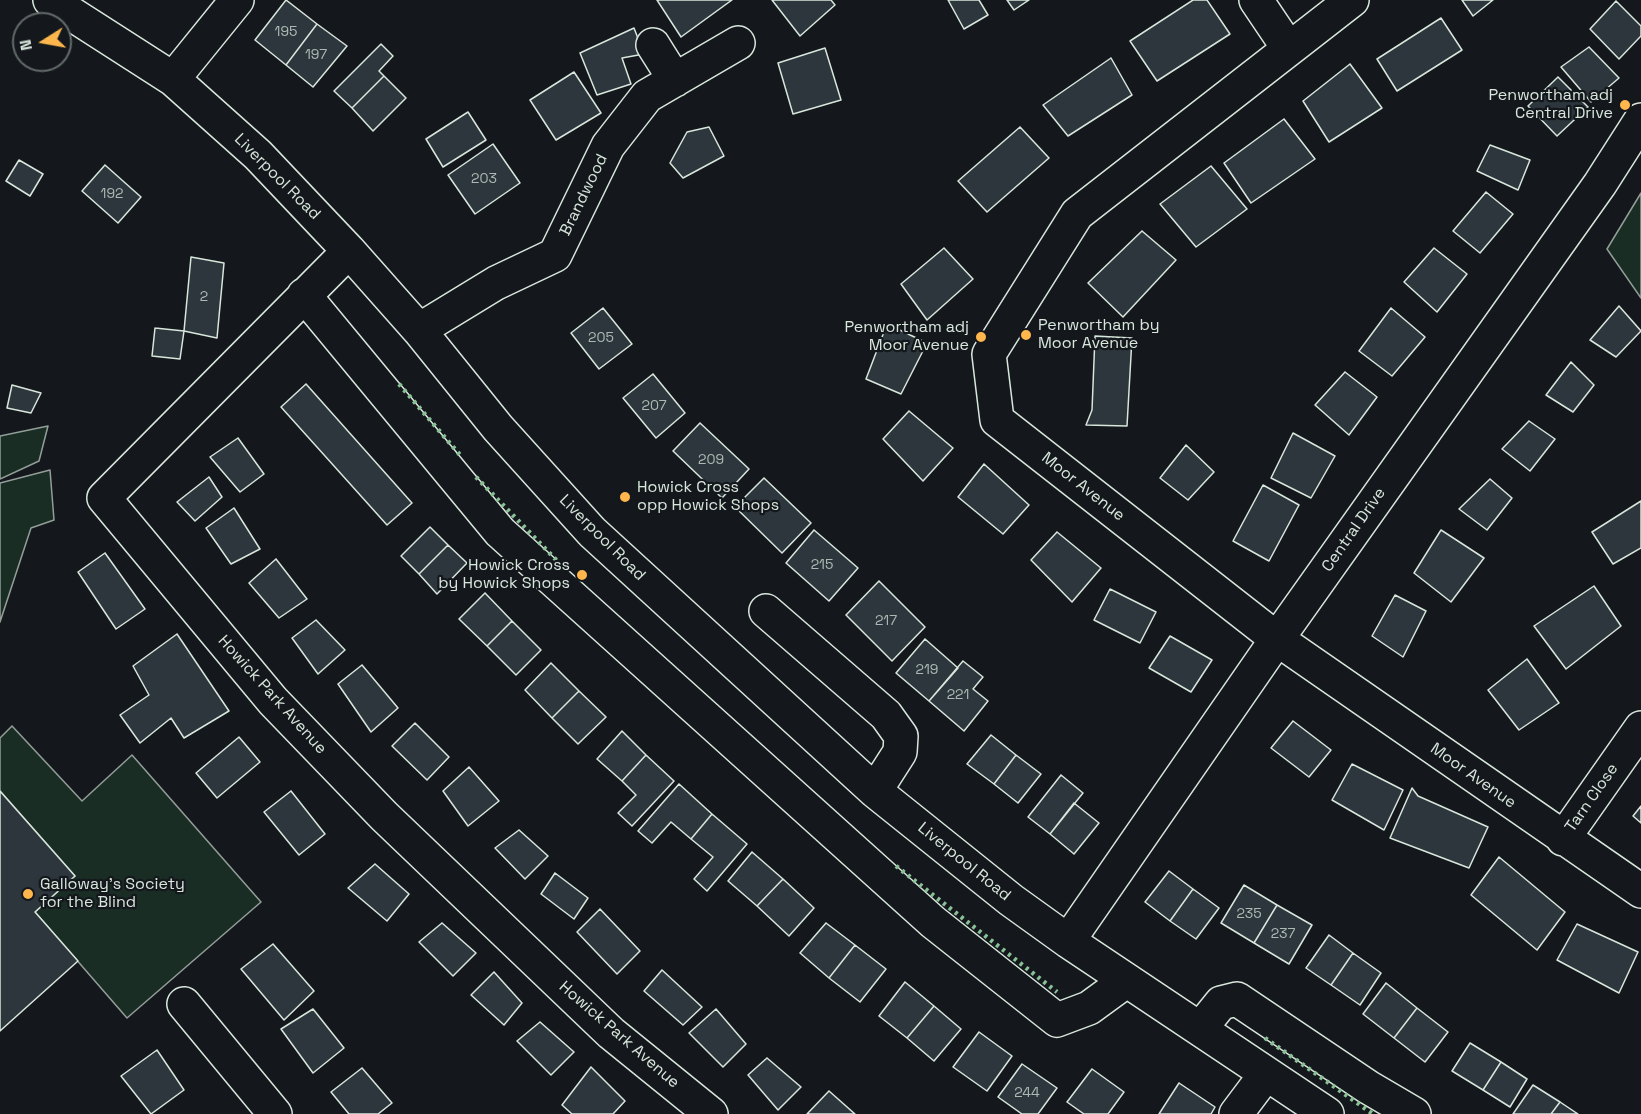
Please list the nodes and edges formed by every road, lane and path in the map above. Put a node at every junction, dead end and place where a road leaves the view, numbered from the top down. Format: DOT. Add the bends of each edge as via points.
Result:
graph roads {
  1 [pos="50,0"];
  2 [pos="237,0"];
  3 [pos="1256,0"];
  4 [pos="1352,0"];
  5 [pos="738,43"];
  6 [pos="653,45"];
  7 [pos="1289,49"];
  8 [pos="173,79"];
  9 [pos="675,80"];
  10 [pos="1641,120"];
  11 [pos="349,250"];
  12 [pos="304,295"];
  13 [pos="418,330"];
  14 [pos="766,611"];
  15 [pos="1277,639"];
  16 [pos="1641,728"];
  17 [pos="875,791"];
  18 [pos="1563,839"];
  19 [pos="1641,891"];
  20 [pos="1068,941"];
  21 [pos="1126,981"];
  22 [pos="184,1004"];
  23 [pos="1200,1029"];
  24 [pos="1266,1074"];
  25 [pos="275,1114"];
  26 [pos="711,1114"];
  27 [pos="1236,1114"];
  28 [pos="1327,1114"];
  29 [pos="1414,1114"];
  1 -- 8 [label="street, Liverpool Road"];
  2 -- 8 [label="street"];
  3 -- 7 [label="street"];
  4 -- 7 [label="street, Moor Avenue"];
  5 -- 9 [label="street, Brandwood"];
  6 -- 9 [label="street"];
  7 -- 15 [label="street, Moor Avenue" via="1077,214 988,354 997,420"];
  8 -- 11 [label="street, Liverpool Road" via="258,155"];
  9 -- 13 [label="street, Brandwood" via="647,96 608,146 555,255 496,283"];
  10 -- 15 [label="street, Central Drive" via="1600,184"];
  11 -- 12 [label="street, Howick Park Avenue"];
  11 -- 13 [label="street, Liverpool Road"];
  12 -- 21 [label="street" via="500,532 933,922 1057,1020 1089,1008"];
  12 -- 26 [label="street, Howick Park Avenue" via="104,498 273,701 384,816 611,1033"];
  13 -- 17 [label="street, Liverpool Road" via="498,428 592,532"];
  14 -- 17 [label="street" via="886,715 901,736 900,752"];
  15 -- 18 [label="street, Moor Avenue"];
  15 -- 20 [label="street, Central Drive"];
  16 -- 18 [label="street, Tarn Close"];
  17 -- 20 [label="street, Liverpool Road"];
  18 -- 19 [label="street, Moor Avenue"];
  20 -- 21 [label="street, Liverpool Road"];
  21 -- 23 [label="street, Liverpool Road"];
  22 -- 25 [label="street"];
  23 -- 24 [label="street, Liverpool Road"];
  23 -- 29 [label="street" via="1221,1003 1237,999"];
  24 -- 27 [label="street"];
  24 -- 28 [label="street, Liverpool Road"];
}
